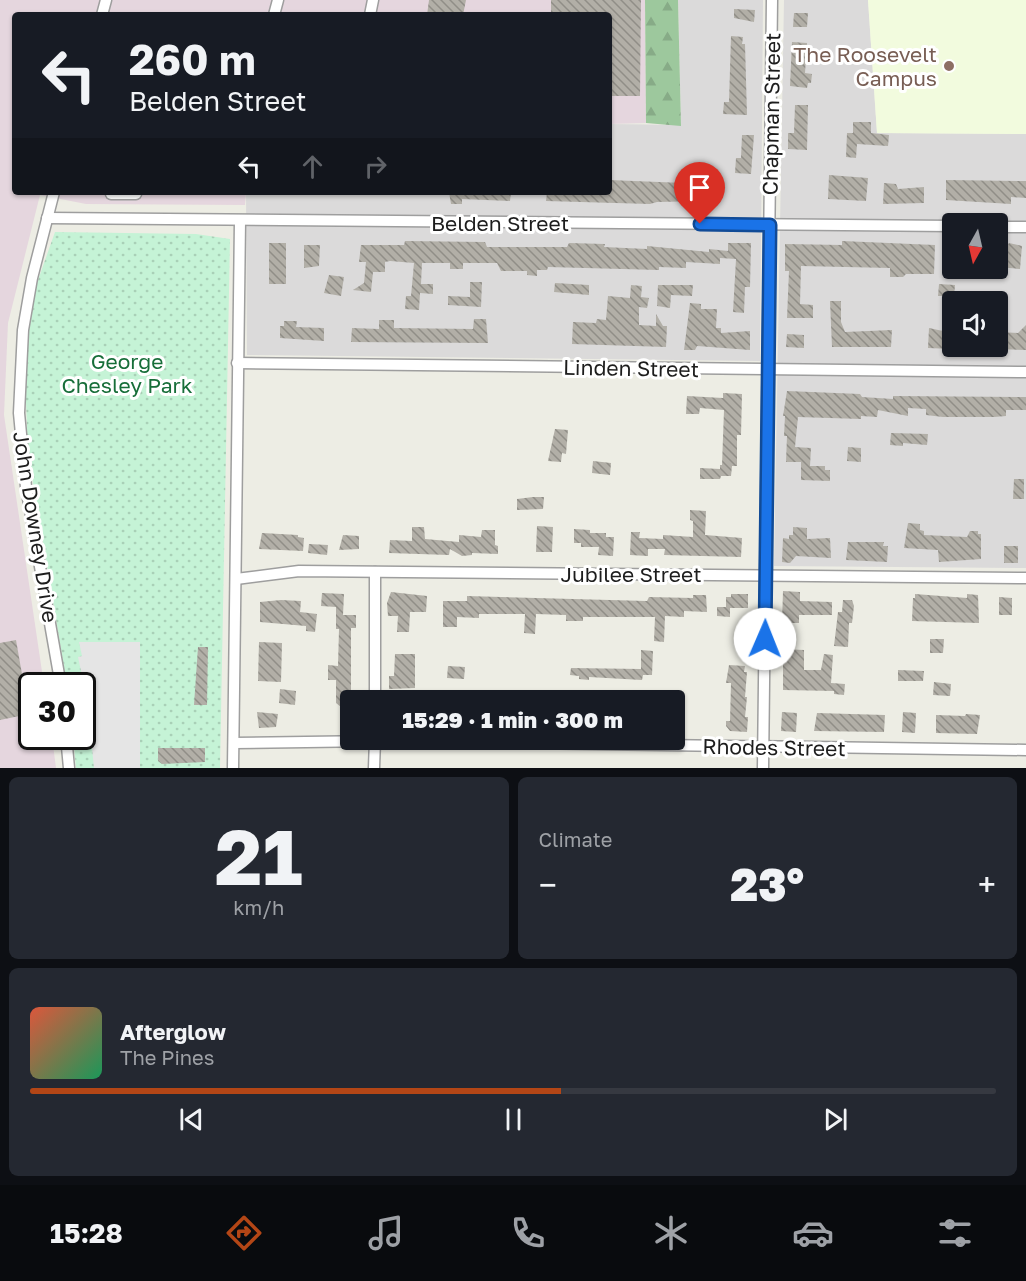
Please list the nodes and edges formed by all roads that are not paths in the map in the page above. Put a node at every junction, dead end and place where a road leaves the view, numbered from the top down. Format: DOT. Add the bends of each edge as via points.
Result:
graph roads {
  1 [pos="772,0"];
  2 [pos="53,195"];
  3 [pos="47,218"];
  4 [pos="240,221"];
  5 [pos="770,225"];
  6 [pos="942,226"];
  7 [pos="1008,227"];
  8 [pos="1026,227"];
  9 [pos="237,363"];
  10 [pos="769,370"];
  11 [pos="1026,372"];
  12 [pos="375,572"];
  13 [pos="766,574"];
  14 [pos="1026,578"];
  15 [pos="236,579"];
  16 [pos="59,672"];
  17 [pos="375,690"];
  18 [pos="340,741"];
  19 [pos="234,743"];
  20 [pos="685,746"];
  21 [pos="763,747"];
  22 [pos="67,750"];
  23 [pos="375,750"];
  24 [pos="1026,750"];
  25 [pos="69,768"];
  26 [pos="233,768"];
  27 [pos="374,768"];
  28 [pos="763,768"];
  1 -- 5 [label="street, Chapman Street"];
  2 -- 3 [label="street, John Downey Drive"];
  3 -- 4 [label="street, Belden Street"];
  3 -- 16 [label="street, John Downey Drive" via="23,330 19,413 26,487"];
  4 -- 5 [label="street, Belden Street"];
  4 -- 9 [label="street"];
  5 -- 6 [label="street, Belden Street"];
  5 -- 10 [label="street, Chapman Street"];
  7 -- 8 [label="street"];
  9 -- 10 [label="street, Linden Street"];
  9 -- 15 [label="street"];
  10 -- 11 [label="street, Linden Street"];
  10 -- 13 [label="street, Chapman Street"];
  12 -- 13 [label="street, Jubilee Street"];
  12 -- 15 [label="street, Jubilee Street" via="299,571"];
  12 -- 17 [label="street"];
  13 -- 14 [label="street, Jubilee Street"];
  13 -- 21 [label="street, Chapman Street"];
  15 -- 19 [label="street"];
  18 -- 19 [label="street, Rhodes Street"];
  19 -- 26 [label="street"];
  20 -- 21 [label="street, Rhodes Street"];
  21 -- 24 [label="street, Rhodes Street"];
  21 -- 28 [label="street, Chapman Street"];
  22 -- 25 [label="street"];
  23 -- 27 [label="street"];
}
